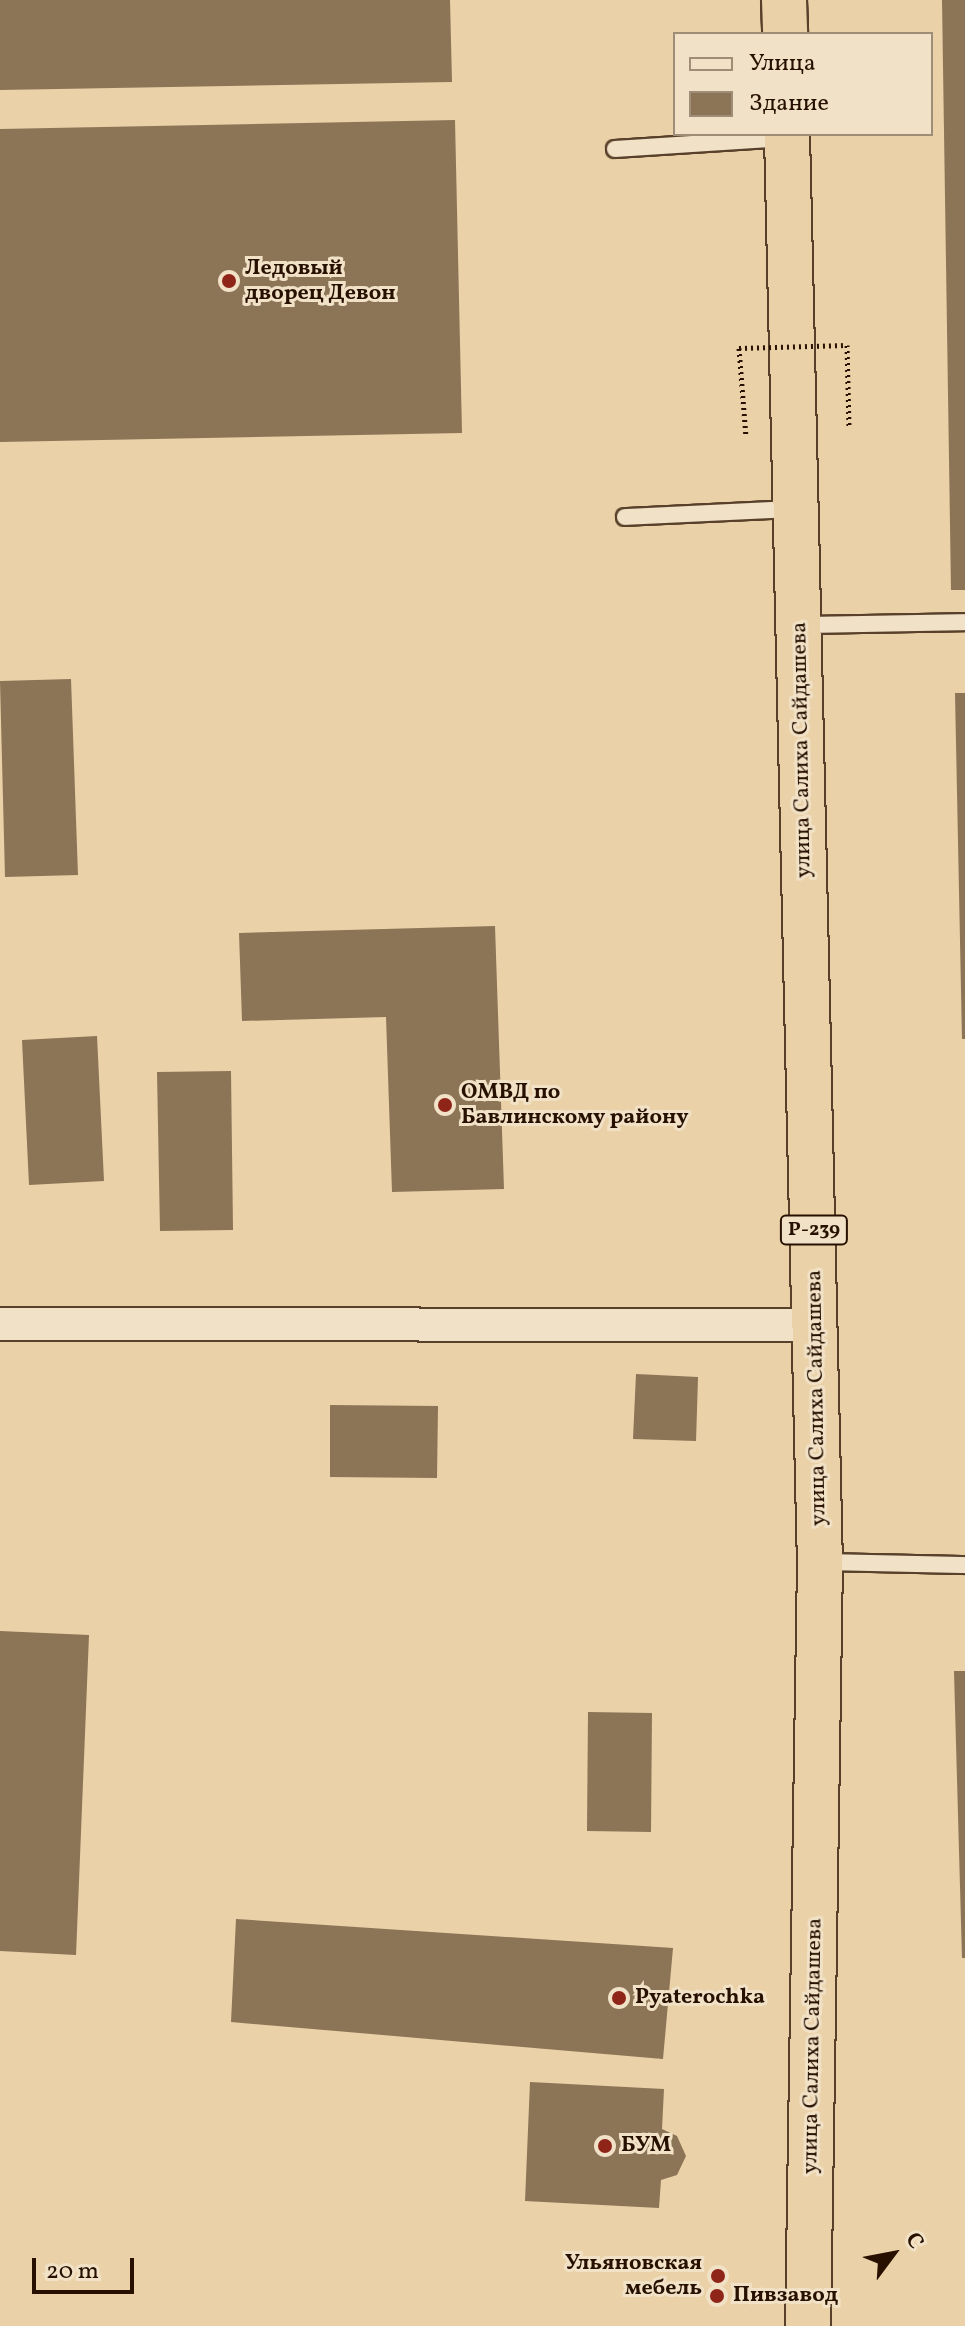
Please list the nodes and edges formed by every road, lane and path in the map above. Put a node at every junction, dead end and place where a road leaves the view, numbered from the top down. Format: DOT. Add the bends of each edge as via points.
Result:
graph roads {
  1 [pos="784,0"];
  2 [pos="785,32"];
  3 [pos="787,136"];
  4 [pos="615,149"];
  5 [pos="849,427"];
  6 [pos="746,436"];
  7 [pos="796,508"];
  8 [pos="625,517"];
  9 [pos="965,622"];
  10 [pos="799,626"];
  11 [pos="0,1324"];
  12 [pos="816,1325"];
  13 [pos="820,1562"];
  14 [pos="965,1565"];
  15 [pos="808,2326"];
  1 -- 2 [label="highway"];
  3 -- 4 [label="lane"];
  3 -- 7 [label="highway, улица Салиха Сайдашева / Р-239"];
  5 -- 6 [label="path, bridge" via="847,345 739,348"];
  7 -- 8 [label="lane"];
  7 -- 10 [label="highway, улица Салиха Сайдашева / Р-239"];
  9 -- 10 [label="lane"];
  10 -- 12 [label="highway, улица Салиха Сайдашева / Р-239"];
  11 -- 12 [label="street"];
  12 -- 13 [label="highway, улица Салиха Сайдашева / Р-239"];
  13 -- 14 [label="lane"];
  13 -- 15 [label="highway, улица Салиха Сайдашева / Р-239"];
}
